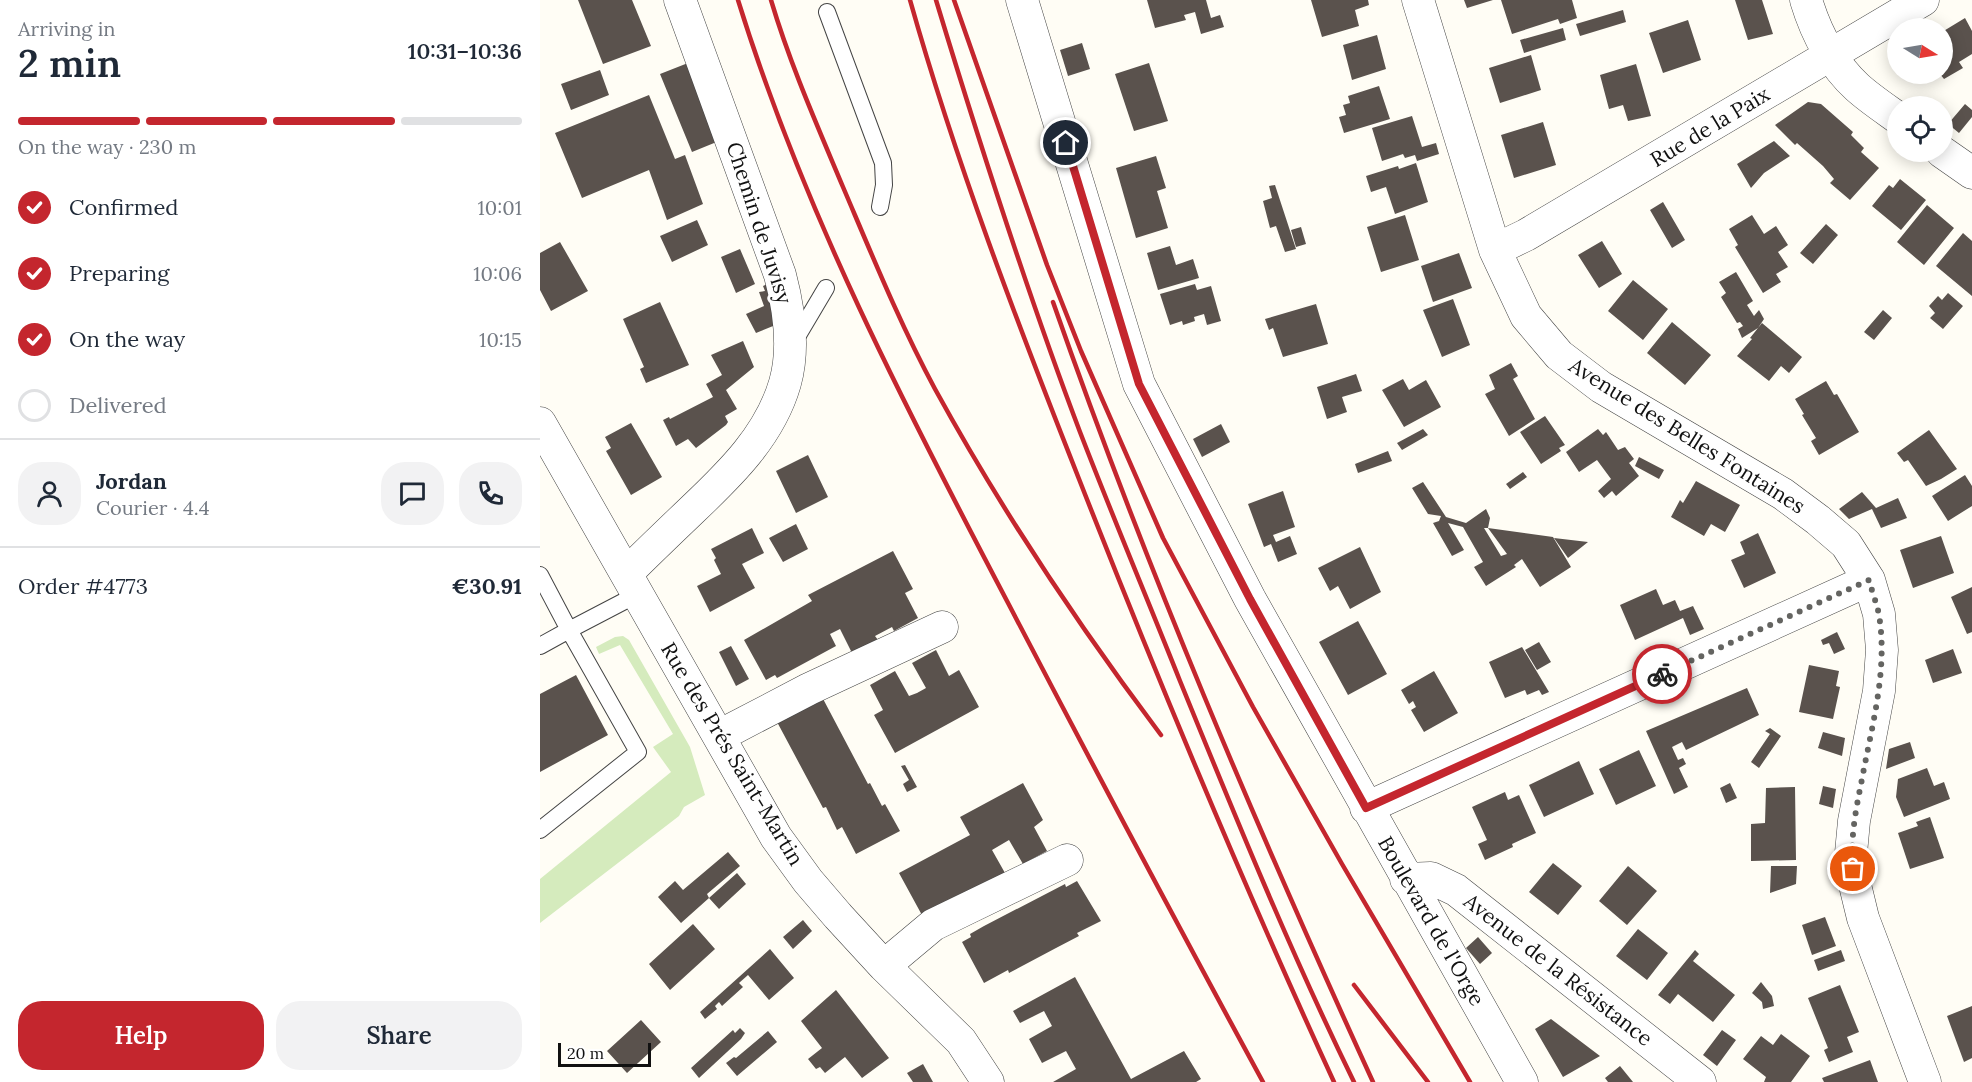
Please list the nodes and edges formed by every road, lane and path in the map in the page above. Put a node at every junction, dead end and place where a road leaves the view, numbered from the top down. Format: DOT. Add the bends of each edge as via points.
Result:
graph roads {
  1 [pos="680,0"];
  2 [pos="1022,0"];
  3 [pos="1418,0"];
  4 [pos="1806,0"];
  5 [pos="1923,0"];
  6 [pos="827,12"];
  7 [pos="1829,55"];
  8 [pos="1887,110"];
  9 [pos="1953,160"];
  10 [pos="1972,173"];
  11 [pos="880,207"];
  12 [pos="1495,250"];
  13 [pos="826,288"];
  14 [pos="790,349"];
  15 [pos="543,433"];
  16 [pos="540,575"];
  17 [pos="1869,580"];
  18 [pos="632,584"];
  19 [pos="942,627"];
  20 [pos="569,630"];
  21 [pos="540,646"];
  22 [pos="719,736"];
  23 [pos="1366,808"];
  24 [pos="540,830"];
  25 [pos="1066,860"];
  26 [pos="1407,879"];
  27 [pos="884,966"];
  28 [pos="988,1082"];
  29 [pos="1522,1082"];
  30 [pos="1700,1082"];
  31 [pos="1925,1082"];
  1 -- 14 [label="street, Chemin de Juvisy" via="780,275 788,306"];
  2 -- 23 [label="street, Boulevard de l'Orge" via="1139,384 1250,599"];
  3 -- 12 [label="street, Avenue des Belles Fontaines"];
  4 -- 7 [label="street"];
  5 -- 7 [label="street, Rue de la Paix"];
  6 -- 11 [label="lane" via="883,163"];
  7 -- 8 [label="street" via="1857,87"];
  7 -- 12 [label="street, Rue de la Paix"];
  9 -- 10 [label="street"];
  12 -- 17 [label="street, Avenue des Belles Fontaines" via="1526,316 1559,355 1600,387 1783,494 1846,544"];
  13 -- 14 [label="lane"];
  14 -- 18 [label="street, Chemin de Juvisy" via="786,382 771,419 737,467"];
  15 -- 18 [label="street, Rue des Prés Saint-Martin"];
  16 -- 20 [label="lane"];
  17 -- 23 [label="street"];
  17 -- 31 [label="street, Avenue des Belles Fontaines" via="1879,615 1882,650 1879,691 1851,853 1863,918"];
  18 -- 20 [label="lane"];
  18 -- 22 [label="street, Rue des Prés Saint-Martin"];
  19 -- 22 [label="street" via="808,689"];
  20 -- 21 [label="lane"];
  20 -- 24 [label="lane" via="638,752"];
  22 -- 27 [label="street, Rue des Prés Saint-Martin" via="776,837 808,881"];
  23 -- 26 [label="street, Boulevard de l'Orge"];
  25 -- 27 [label="street" via="933,925"];
  26 -- 29 [label="street, Boulevard de l'Orge"];
  26 -- 30 [label="street, Avenue de la Résistance" via="1431,879 1456,890"];
  27 -- 28 [label="street, Rue des Prés Saint-Martin" via="961,1041"];
}
